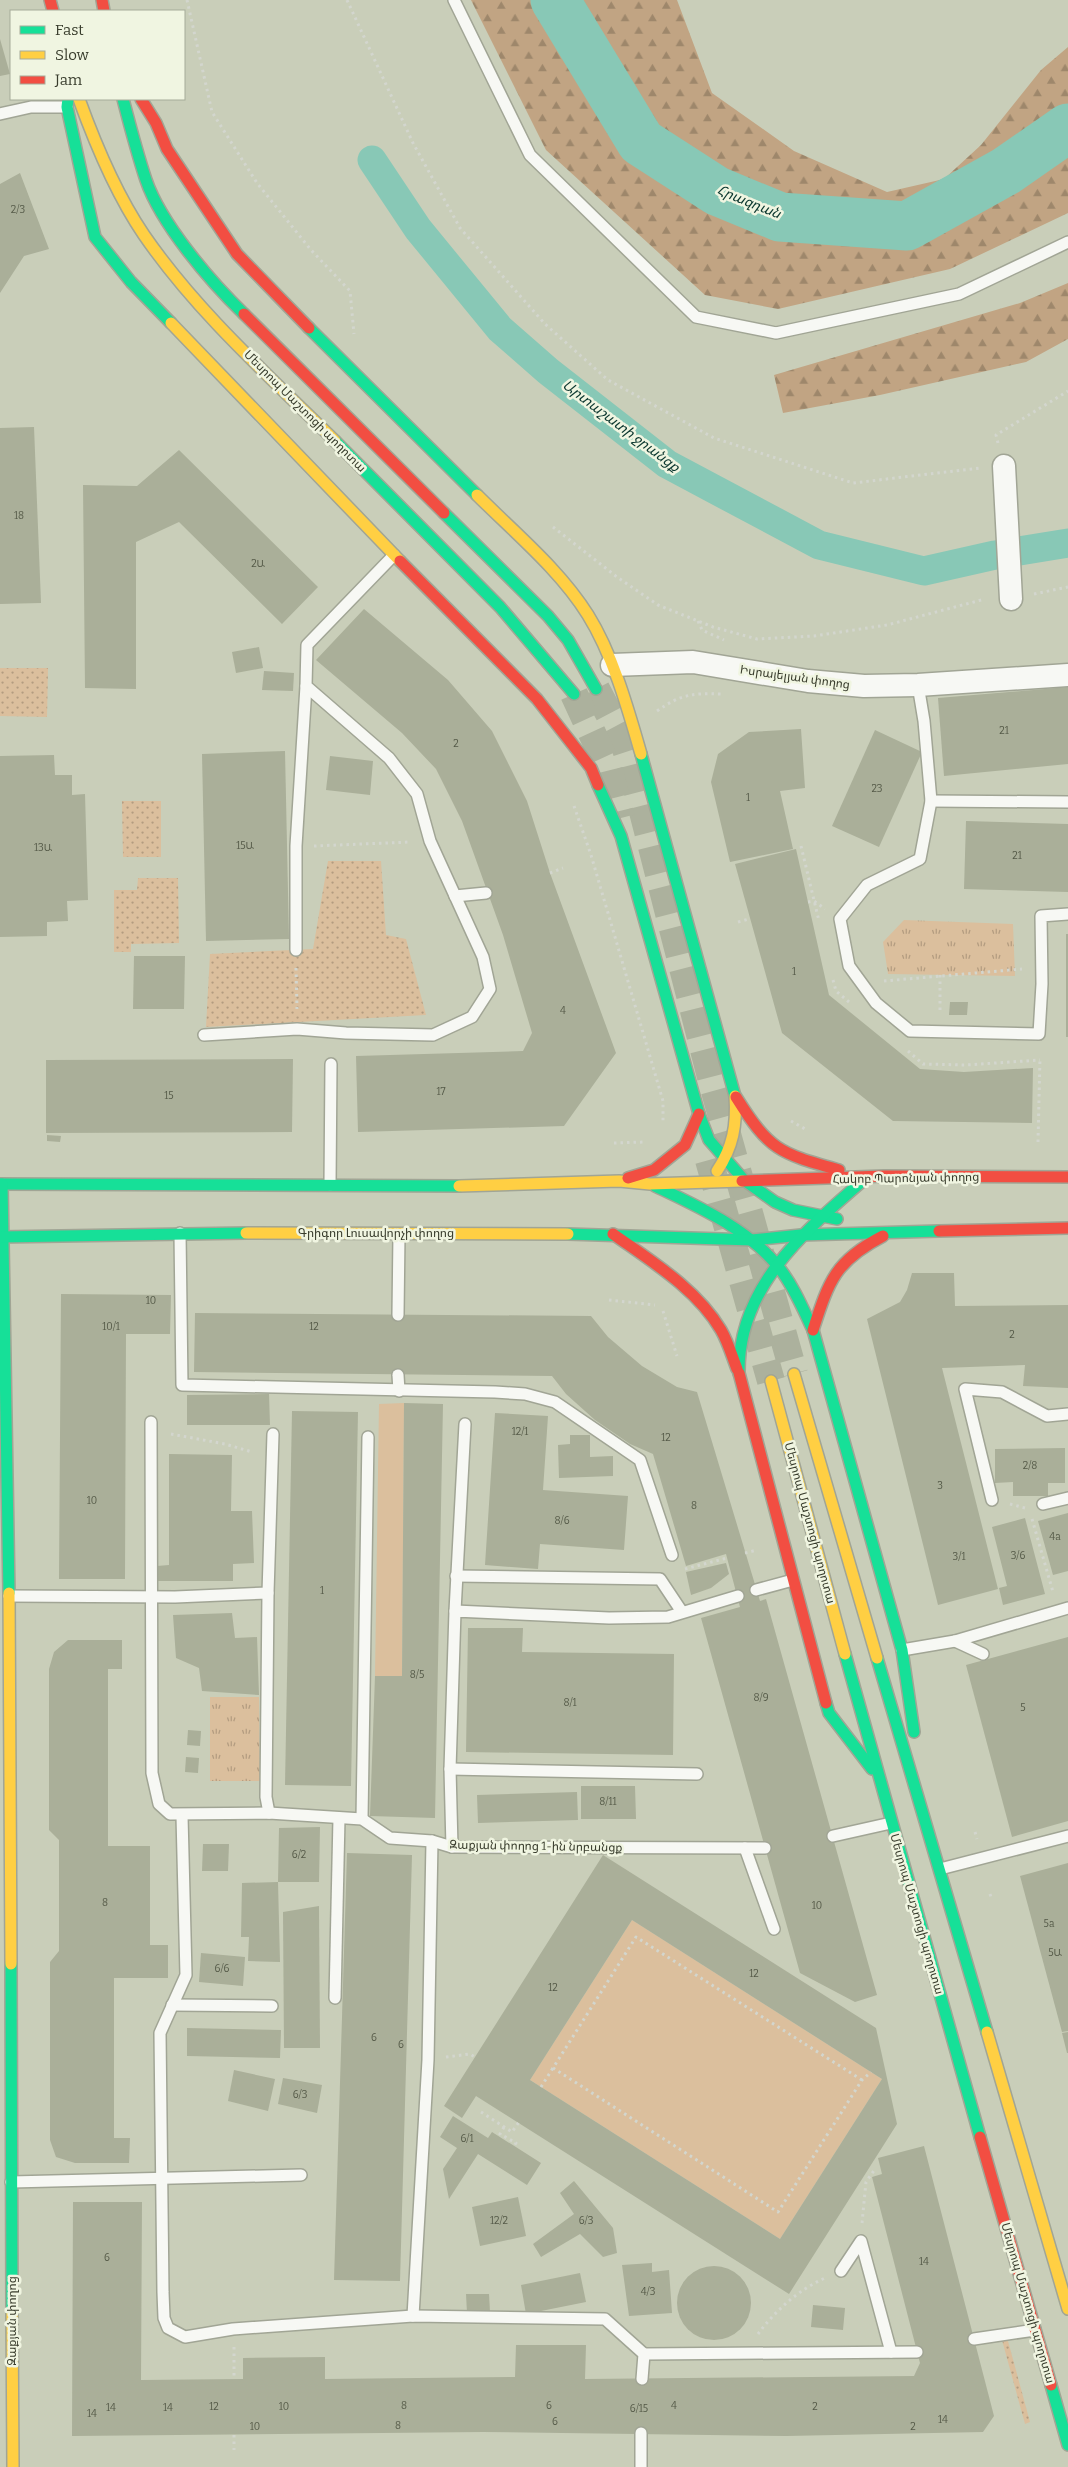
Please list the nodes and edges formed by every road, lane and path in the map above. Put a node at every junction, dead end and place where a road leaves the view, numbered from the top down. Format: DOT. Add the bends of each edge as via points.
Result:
graph roads {
  1 [pos="187,0"];
  2 [pos="347,0"];
  3 [pos="454,0"];
  4 [pos="79,100"];
  5 [pos="122,100"];
  6 [pos="142,100"];
  7 [pos="68,103"];
  8 [pos="0,114"];
  9 [pos="1068,242"];
  10 [pos="355,339"];
  11 [pos="1068,392"];
  12 [pos="1004,466"];
  13 [pos="553,527"];
  14 [pos="394,555"];
  15 [pos="1068,587"];
  16 [pos="1011,596"];
  17 [pos="698,621"];
  18 [pos="702,630"];
  19 [pos="612,665"];
  20 [pos="1068,674"];
  21 [pos="306,686"];
  22 [pos="918,686"];
  23 [pos="596,689"];
  24 [pos="574,694"];
  25 [pos="726,694"];
  26 [pos="654,713"];
  27 [pos="931,802"];
  28 [pos="1068,802"];
  29 [pos="574,806"];
  30 [pos="430,841"];
  31 [pos="296,846"];
  32 [pos="563,868"];
  33 [pos="550,873"];
  34 [pos="486,893"];
  35 [pos="455,896"];
  36 [pos="814,901"];
  37 [pos="808,902"];
  38 [pos="1068,914"];
  39 [pos="750,919"];
  40 [pos="738,922"];
  41 [pos="296,950"];
  42 [pos="1042,967"];
  43 [pos="940,975"];
  44 [pos="892,979"];
  45 [pos="297,1029"];
  46 [pos="941,1032"];
  47 [pos="204,1035"];
  48 [pos="1039,1054"];
  49 [pos="331,1064"];
  50 [pos="735,1096"];
  51 [pos="699,1114"];
  52 [pos="788,1120"];
  53 [pos="662,1130"];
  54 [pos="813,1133"];
  55 [pos="650,1138"];
  56 [pos="1038,1142"];
  57 [pos="614,1143"];
  58 [pos="725,1160"];
  59 [pos="867,1177"];
  60 [pos="1068,1177"];
  61 [pos="744,1180"];
  62 [pos="619,1181"];
  63 [pos="708,1182"];
  64 [pos="1,1184"];
  65 [pos="650,1184"];
  66 [pos="330,1185"];
  67 [pos="689,1203"];
  68 [pos="677,1214"];
  69 [pos="823,1215"];
  70 [pos="651,1224"];
  71 [pos="1068,1228"];
  72 [pos="180,1233"];
  73 [pos="399,1233"];
  74 [pos="890,1233"];
  75 [pos="613,1234"];
  76 [pos="801,1235"];
  77 [pos="2,1236"];
  78 [pos="752,1240"];
  79 [pos="776,1264"];
  80 [pos="610,1300"];
  81 [pos="655,1305"];
  82 [pos="663,1311"];
  83 [pos="398,1315"];
  84 [pos="813,1330"];
  85 [pos="677,1356"];
  86 [pos="739,1373"];
  87 [pos="794,1374"];
  88 [pos="398,1375"];
  89 [pos="771,1382"];
  90 [pos="398,1392"];
  91 [pos="1068,1414"];
  92 [pos="465,1424"];
  93 [pos="151,1426"];
  94 [pos="273,1434"];
  95 [pos="368,1437"];
  96 [pos="272,1458"];
  97 [pos="1068,1498"];
  98 [pos="992,1500"];
  99 [pos="1043,1504"];
  100 [pos="1037,1537"];
  101 [pos="761,1549"];
  102 [pos="746,1553"];
  103 [pos="672,1555"];
  104 [pos="727,1558"];
  105 [pos="456,1576"];
  106 [pos="793,1580"];
  107 [pos="756,1590"];
  108 [pos="1053,1592"];
  109 [pos="268,1593"];
  110 [pos="8,1596"];
  111 [pos="151,1596"];
  112 [pos="738,1596"];
  113 [pos="1068,1608"];
  114 [pos="455,1610"];
  115 [pos="682,1612"];
  116 [pos="955,1641"];
  117 [pos="902,1650"];
  118 [pos="983,1654"];
  119 [pos="450,1769"];
  120 [pos="697,1774"];
  121 [pos="881,1780"];
  122 [pos="269,1814"];
  123 [pos="182,1816"];
  124 [pos="339,1818"];
  125 [pos="362,1819"];
  126 [pos="891,1823"];
  127 [pos="929,1832"];
  128 [pos="975,1832"];
  129 [pos="833,1836"];
  130 [pos="1068,1836"];
  131 [pos="977,1839"];
  132 [pos="432,1841"];
  133 [pos="452,1847"];
  134 [pos="745,1848"];
  135 [pos="765,1848"];
  136 [pos="940,1869"];
  137 [pos="990,1894"];
  138 [pos="992,1900"];
  139 [pos="774,1929"];
  140 [pos="335,1998"];
  141 [pos="172,2005"];
  142 [pos="272,2006"];
  143 [pos="470,2054"];
  144 [pos="475,2057"];
  145 [pos="553,2068"];
  146 [pos="871,2072"];
  147 [pos="862,2080"];
  148 [pos="540,2087"];
  149 [pos="481,2112"];
  150 [pos="519,2122"];
  151 [pos="504,2127"];
  152 [pos="514,2146"];
  153 [pos="875,2169"];
  154 [pos="301,2175"];
  155 [pos="162,2178"];
  156 [pos="11,2182"];
  157 [pos="861,2242"];
  158 [pos="841,2271"];
  159 [pos="1068,2309"];
  160 [pos="413,2316"];
  161 [pos="233,2329"];
  162 [pos="1035,2330"];
  163 [pos="974,2339"];
  164 [pos="891,2352"];
  165 [pos="917,2352"];
  166 [pos="644,2354"];
  167 [pos="743,2354"];
  168 [pos="234,2379"];
  169 [pos="642,2379"];
  170 [pos="641,2434"];
  171 [pos="234,2435"];
  172 [pos="1068,2445"];
  173 [pos="234,2450"];
  174 [pos="13,2467"];
  175 [pos="640,2467"];
  1 -- 10 [label="path" via="212,112 257,183 311,250 350,291"];
  2 -- 12 [label="path" via="413,143 460,228 544,324 608,380 714,438 852,482"];
  3 -- 9 [label="lane" via="530,155 696,317 776,334 959,294"];
  4 -- 24 [label="main road, Մեսրոպ Մաշտոցի պողոտա" via="120,195 164,261 219,325 500,607"];
  5 -- 23 [label="main road, Մեսրոպ Մաշտոցի պողոտա" via="146,181 164,217 187,249 236,307 548,616 568,640"];
  6 -- 19 [label="main road" via="167,149 237,254 563,581 589,616"];
  7 -- 8 [label="lane"];
  7 -- 14 [label="main road" via="95,237 131,282"];
  11 -- 12 [label="path" via="996,436"];
  12 -- 16 [label="street"];
  13 -- 17 [label="path" via="658,605"];
  14 -- 21 [label="lane" via="307,645"];
  14 -- 51 [label="main road" via="537,699 592,768 621,836"];
  15 -- 16 [label="path"];
  16 -- 17 [label="path" via="954,606 887,625 814,636 757,638"];
  17 -- 18 [label="path"];
  19 -- 22 [label="street, Իսրայելյան փողոց" via="693,662 808,681"];
  19 -- 50 [label="main road" via="632,722"];
  20 -- 22 [label="street, Իսրայելյան փողոց"];
  21 -- 30 [label="lane" via="395,766 417,794"];
  21 -- 31 [label="lane"];
  22 -- 27 [label="lane"];
  25 -- 26 [label="path" via="693,694 674,699"];
  27 -- 28 [label="lane"];
  27 -- 46 [label="lane" via="920,859 867,885 840,919 849,966 876,1003 910,1031"];
  29 -- 53 [label="path" via="663,1101"];
  30 -- 31 [label="path"];
  30 -- 35 [label="lane"];
  31 -- 41 [label="lane"];
  32 -- 33 [label="path"];
  34 -- 35 [label="lane"];
  35 -- 45 [label="lane" via="483,957 490,989 472,1017 433,1035"];
  36 -- 37 [label="path"];
  38 -- 42 [label="lane" via="1041,916"];
  39 -- 40 [label="path"];
  41 -- 45 [label="path"];
  42 -- 43 [label="path"];
  42 -- 46 [label="lane" via="1039,1034"];
  43 -- 44 [label="path"];
  43 -- 46 [label="path"];
  45 -- 47 [label="lane"];
  48 -- 56 [label="path"];
  49 -- 66 [label="lane"];
  50 -- 58 [label="main road" via="737,1128"];
  50 -- 59 [label="main road" via="754,1126 775,1146 807,1160"];
  51 -- 58 [label="main road" via="709,1140"];
  51 -- 62 [label="main road" via="685,1145 654,1170"];
  52 -- 54 [label="path"];
  55 -- 57 [label="path" via="644,1142"];
  58 -- 61 [label="main road"];
  58 -- 63 [label="main road"];
  59 -- 60 [label="main road, Հակոբ Պարոնյան փողոց"];
  59 -- 61 [label="main road, Հակոբ Պարոնյան փողոց"];
  59 -- 69 [label="main road"];
  61 -- 63 [label="main road"];
  61 -- 69 [label="main road" via="775,1202 793,1210"];
  62 -- 65 [label="main road"];
  62 -- 66 [label="main road" via="480,1186"];
  63 -- 65 [label="main road"];
  63 -- 67 [label="main road"];
  64 -- 66 [label="main road"];
  64 -- 77 [label="main road, Զաքյան փողոց"];
  65 -- 67 [label="main road"];
  67 -- 68 [label="main road"];
  67 -- 78 [label="main road"];
  69 -- 74 [label="main road"];
  69 -- 76 [label="main road"];
  70 -- 75 [label="main road"];
  71 -- 74 [label="main road"];
  72 -- 73 [label="main road, Գրիգոր Լուսավորչի փողոց"];
  72 -- 77 [label="main road, Գրիգոր Լուսավորչի փողոց"];
  72 -- 90 [label="lane" via="182,1385"];
  73 -- 75 [label="main road, Գրիգոր Լուսավորչի փողոց"];
  73 -- 83 [label="lane"];
  74 -- 76 [label="main road"];
  74 -- 84 [label="main road" via="864,1245 839,1265 825,1292"];
  75 -- 78 [label="main road, Գրիգոր Լուսավորչի փողոց"];
  75 -- 86 [label="main road" via="667,1272 698,1302 718,1325"];
  76 -- 78 [label="main road"];
  76 -- 79 [label="main road"];
  77 -- 110 [label="main road, Զաքյան փողոց"];
  78 -- 79 [label="main road"];
  79 -- 84 [label="main road" via="797,1296"];
  79 -- 86 [label="main road" via="752,1304 740,1340"];
  80 -- 81 [label="path"];
  82 -- 85 [label="path"];
  84 -- 117 [label="main road"];
  86 -- 106 [label="main road"];
  87 -- 127 [label="main road, Մեսրոպ Մաշտոցի պողոտա"];
  88 -- 90 [label="lane"];
  89 -- 121 [label="main road, Մեսրոպ Մաշտոցի պողոտա"];
  90 -- 103 [label="lane" via="494,1392 525,1394 555,1402 640,1460"];
  91 -- 98 [label="lane" via="1047,1416 1002,1392 965,1389"];
  92 -- 105 [label="lane"];
  93 -- 96 [label="path"];
  93 -- 111 [label="lane"];
  94 -- 96 [label="lane"];
  95 -- 125 [label="lane"];
  96 -- 109 [label="lane"];
  97 -- 99 [label="lane"];
  98 -- 99 [label="path" via="1029,1509"];
  100 -- 108 [label="path"];
  101 -- 102 [label="path"];
  103 -- 104 [label="path" via="683,1570"];
  105 -- 114 [label="lane"];
  105 -- 115 [label="lane" via="660,1579"];
  106 -- 107 [label="lane"];
  106 -- 121 [label="main road" via="829,1713"];
  109 -- 111 [label="lane"];
  109 -- 122 [label="lane" via="266,1797"];
  110 -- 111 [label="lane"];
  110 -- 156 [label="main road, Զաքյան փողոց"];
  111 -- 123 [label="lane" via="152,1773 159,1804 170,1814"];
  112 -- 115 [label="lane"];
  113 -- 116 [label="lane"];
  114 -- 115 [label="lane" via="609,1618 668,1617"];
  114 -- 119 [label="lane"];
  116 -- 117 [label="lane"];
  116 -- 118 [label="lane"];
  117 -- 127 [label="main road"];
  119 -- 120 [label="lane"];
  119 -- 133 [label="lane"];
  121 -- 126 [label="main road, Մեսրոպ Մաշտոցի պողոտա"];
  122 -- 123 [label="lane"];
  122 -- 124 [label="lane"];
  123 -- 141 [label="lane" via="186,1975"];
  124 -- 125 [label="lane"];
  124 -- 140 [label="lane"];
  125 -- 132 [label="lane, Զաքյան փողոց 1-ին նրբանցք" via="390,1838"];
  126 -- 129 [label="lane"];
  126 -- 162 [label="main road, Մեսրոպ Մաշտոցի պողոտա"];
  127 -- 136 [label="main road, Մեսրոպ Մաշտոցի պողոտա"];
  128 -- 131 [label="path"];
  130 -- 136 [label="lane" via="1052,1835"];
  132 -- 133 [label="lane, Զաքյան փողոց 1-ին նրբանցք"];
  132 -- 160 [label="lane" via="428,2060"];
  133 -- 134 [label="lane, Զաքյան փողոց 1-ին նրբանցք"];
  134 -- 135 [label="lane, Զաքյան փողոց 1-ին նրբանցք"];
  134 -- 139 [label="lane"];
  136 -- 159 [label="main road, Մեսրոպ Մաշտոցի պողոտա"];
  137 -- 138 [label="path"];
  141 -- 142 [label="lane"];
  141 -- 155 [label="lane" via="160,2033"];
  143 -- 144 [label="path"];
  145 -- 147 [label="path" via="636,1937"];
  145 -- 147 [label="path" via="778,2212"];
  145 -- 148 [label="path"];
  146 -- 147 [label="path"];
  149 -- 151 [label="path"];
  150 -- 151 [label="path" via="512,2132"];
  151 -- 152 [label="path" via="500,2134 516,2143"];
  153 -- 157 [label="path" via="866,2182"];
  154 -- 155 [label="lane"];
  155 -- 156 [label="lane"];
  155 -- 161 [label="lane" via="162,2292 168,2328 185,2337"];
  156 -- 174 [label="main road, Զաքյան փողոց"];
  157 -- 158 [label="lane"];
  157 -- 164 [label="lane"];
  158 -- 167 [label="path" via="805,2287 766,2323"];
  160 -- 161 [label="lane"];
  160 -- 166 [label="lane" via="605,2319"];
  161 -- 168 [label="path"];
  162 -- 163 [label="lane"];
  162 -- 172 [label="main road, Մեսրոպ Մաշտոցի պողոտա"];
  164 -- 165 [label="lane"];
  164 -- 167 [label="lane"];
  166 -- 167 [label="lane"];
  166 -- 169 [label="lane"];
  170 -- 175 [label="lane"];
  171 -- 173 [label="path"];
}
